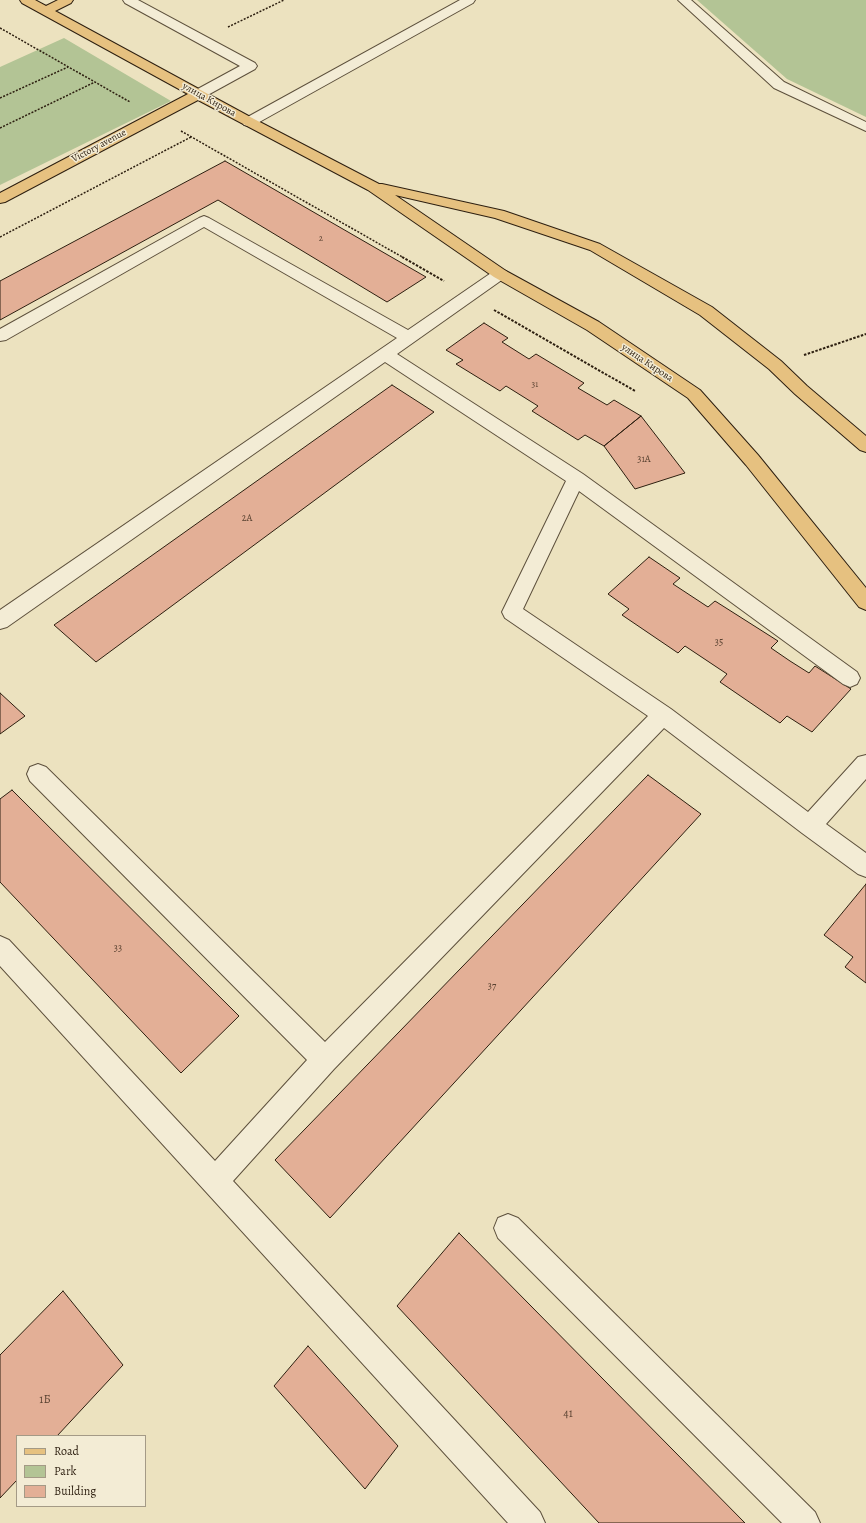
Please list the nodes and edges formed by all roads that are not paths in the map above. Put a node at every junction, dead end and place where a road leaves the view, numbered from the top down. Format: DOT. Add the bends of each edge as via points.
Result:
graph roads {
  1 [pos="26,0"];
  2 [pos="67,0"];
  3 [pos="129,0"];
  4 [pos="469,0"];
  5 [pos="684,0"];
  6 [pos="46,11"];
  7 [pos="199,94"];
  8 [pos="249,122"];
  9 [pos="866,127"];
  10 [pos="373,186"];
  11 [pos="0,199"];
  12 [pos="500,274"];
  13 [pos="0,336"];
  14 [pos="409,338"];
  15 [pos="385,354"];
  16 [pos="866,446"];
  17 [pos="576,479"];
  18 [pos="866,602"];
  19 [pos="0,621"];
  20 [pos="850,678"];
  21 [pos="663,715"];
  22 [pos="866,764"];
  23 [pos="38,774"];
  24 [pos="810,826"];
  25 [pos="866,866"];
  26 [pos="0,948"];
  27 [pos="325,1060"];
  28 [pos="215,1181"];
  29 [pos="508,1228"];
  30 [pos="529,1523"];
  31 [pos="804,1523"];
  1 -- 6 [label="main road, улица Кирова"];
  2 -- 6 [label="main road"];
  3 -- 7 [label="lane" via="250,66"];
  4 -- 8 [label="lane"];
  5 -- 9 [label="lane" via="779,85"];
  6 -- 7 [label="main road, улица Кирова"];
  7 -- 8 [label="main road, улица Кирова"];
  7 -- 11 [label="main road, Victory avenue"];
  8 -- 10 [label="main road, улица Кирова"];
  10 -- 12 [label="main road, улица Кирова"];
  10 -- 16 [label="main road, улица Кирова" via="499,214 595,247 706,311 775,365"];
  12 -- 14 [label="lane"];
  12 -- 18 [label="main road, улица Кирова" via="593,326 694,394 752,460"];
  13 -- 14 [label="lane" via="204,222"];
  14 -- 15 [label="lane"];
  15 -- 17 [label="lane"];
  15 -- 19 [label="lane"];
  17 -- 20 [label="lane"];
  17 -- 21 [label="lane" via="512,612"];
  21 -- 24 [label="lane"];
  21 -- 27 [label="lane"];
  22 -- 24 [label="lane"];
  23 -- 27 [label="lane"];
  24 -- 25 [label="lane"];
  26 -- 28 [label="lane"];
  27 -- 28 [label="lane"];
  28 -- 30 [label="lane"];
  29 -- 31 [label="lane"];
}
